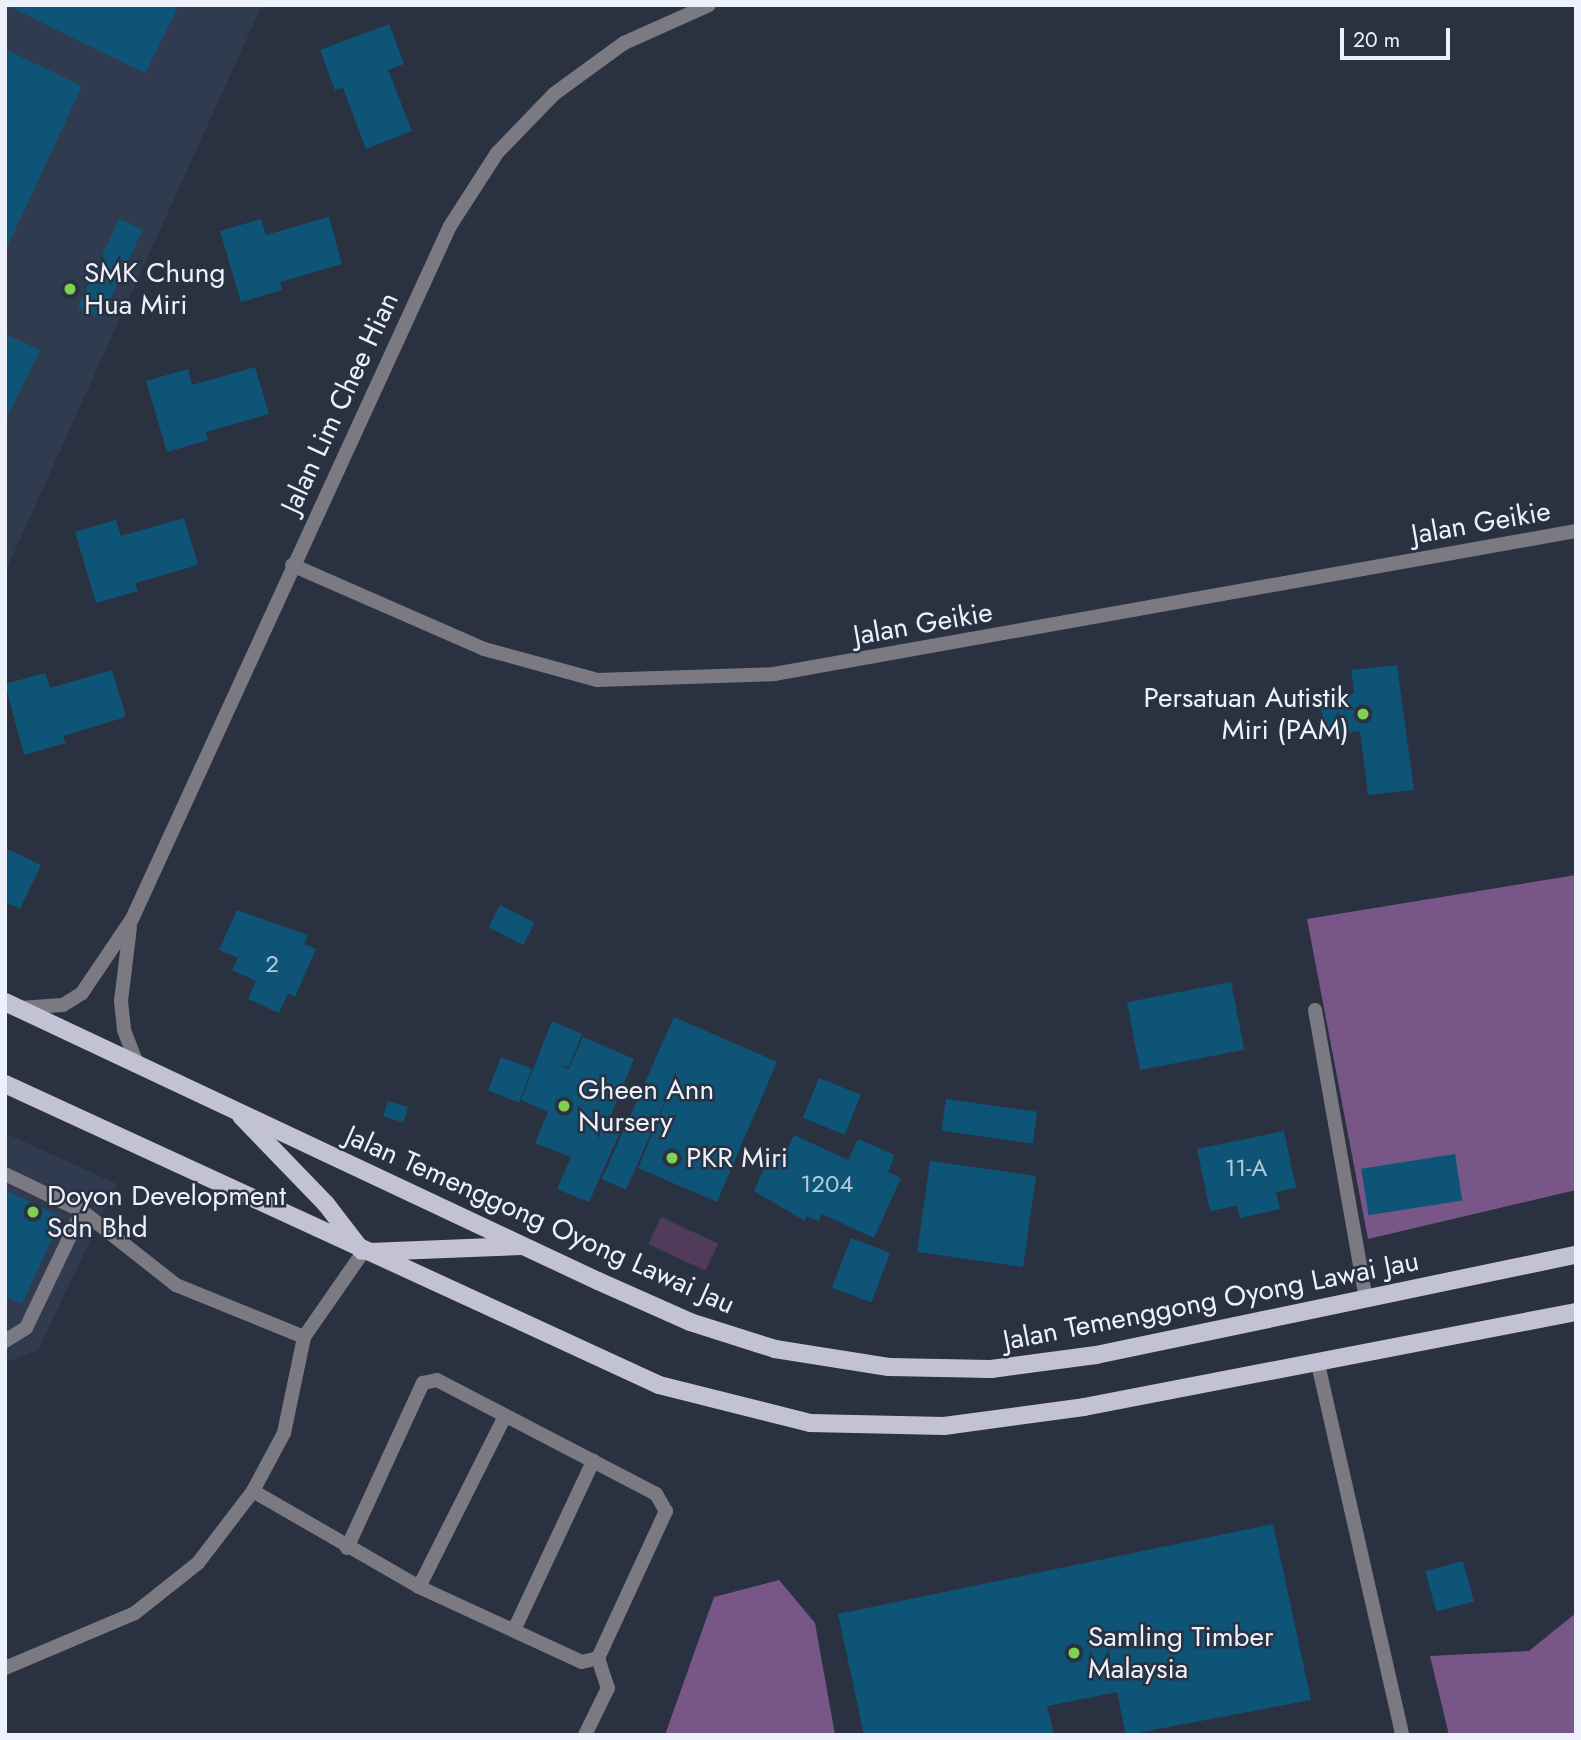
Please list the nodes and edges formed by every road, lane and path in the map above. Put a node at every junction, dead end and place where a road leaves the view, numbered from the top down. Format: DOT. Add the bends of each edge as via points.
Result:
graph roads {
  1 [pos="709,5"];
  2 [pos="1576,531"];
  3 [pos="292,565"];
  4 [pos="132,919"];
  5 [pos="12,1005"];
  6 [pos="1315,1010"];
  7 [pos="136,1062"];
  8 [pos="5,1084"];
  9 [pos="231,1106"];
  10 [pos="5,1174"];
  11 [pos="82,1211"];
  12 [pos="524,1246"];
  13 [pos="363,1252"];
  14 [pos="1576,1255"];
  15 [pos="1366,1298"];
  16 [pos="1576,1312"];
  17 [pos="304,1338"];
  18 [pos="5,1341"];
  19 [pos="1318,1364"];
  20 [pos="505,1416"];
  21 [pos="593,1461"];
  22 [pos="253,1491"];
  23 [pos="347,1548"];
  24 [pos="419,1587"];
  25 [pos="514,1630"];
  26 [pos="598,1658"];
  27 [pos="5,1668"];
  28 [pos="585,1735"];
  29 [pos="1402,1735"];
  1 -- 3 [label="street, Jalan Lim Chee Hian" via="624,43 554,94 497,153 450,226"];
  2 -- 3 [label="street, Jalan Geikie" via="774,674 610,679 484,649"];
  3 -- 4 [label="street, Jalan Lim Chee Hian"];
  4 -- 5 [label="street, Jalan Lim Chee Hian" via="82,993 63,1004"];
  4 -- 7 [label="street, Jalan Lim Chee Hian" via="121,1001 124,1030"];
  5 -- 7 [label="main road, Jalan Temenggong Oyong Lawai Jau"];
  6 -- 15 [label="street"];
  7 -- 9 [label="main road, Jalan Temenggong Oyong Lawai Jau"];
  8 -- 13 [label="main road"];
  9 -- 12 [label="main road, Jalan Temenggong Oyong Lawai Jau"];
  9 -- 13 [label="main road" via="327,1204"];
  10 -- 11 [label="street"];
  11 -- 17 [label="street" via="176,1285"];
  11 -- 18 [label="street" via="26,1328"];
  12 -- 13 [label="main road"];
  12 -- 15 [label="main road, Jalan Temenggong Oyong Lawai Jau" via="711,1329 775,1349 889,1367 991,1370 1096,1355"];
  13 -- 17 [label="street"];
  13 -- 19 [label="main road" via="659,1385 810,1423 944,1426"];
  14 -- 15 [label="main road, Jalan Temenggong Oyong Lawai Jau"];
  16 -- 19 [label="main road"];
  17 -- 22 [label="street" via="285,1433"];
  19 -- 29 [label="street"];
  20 -- 21 [label="street"];
  20 -- 23 [label="street" via="437,1380 423,1383"];
  20 -- 24 [label="street"];
  21 -- 25 [label="street"];
  21 -- 26 [label="street" via="656,1493 666,1511"];
  22 -- 23 [label="street"];
  22 -- 27 [label="street" via="198,1563 135,1613"];
  23 -- 24 [label="street"];
  24 -- 25 [label="street"];
  25 -- 26 [label="street" via="582,1662"];
  26 -- 28 [label="street" via="608,1688"];
}
